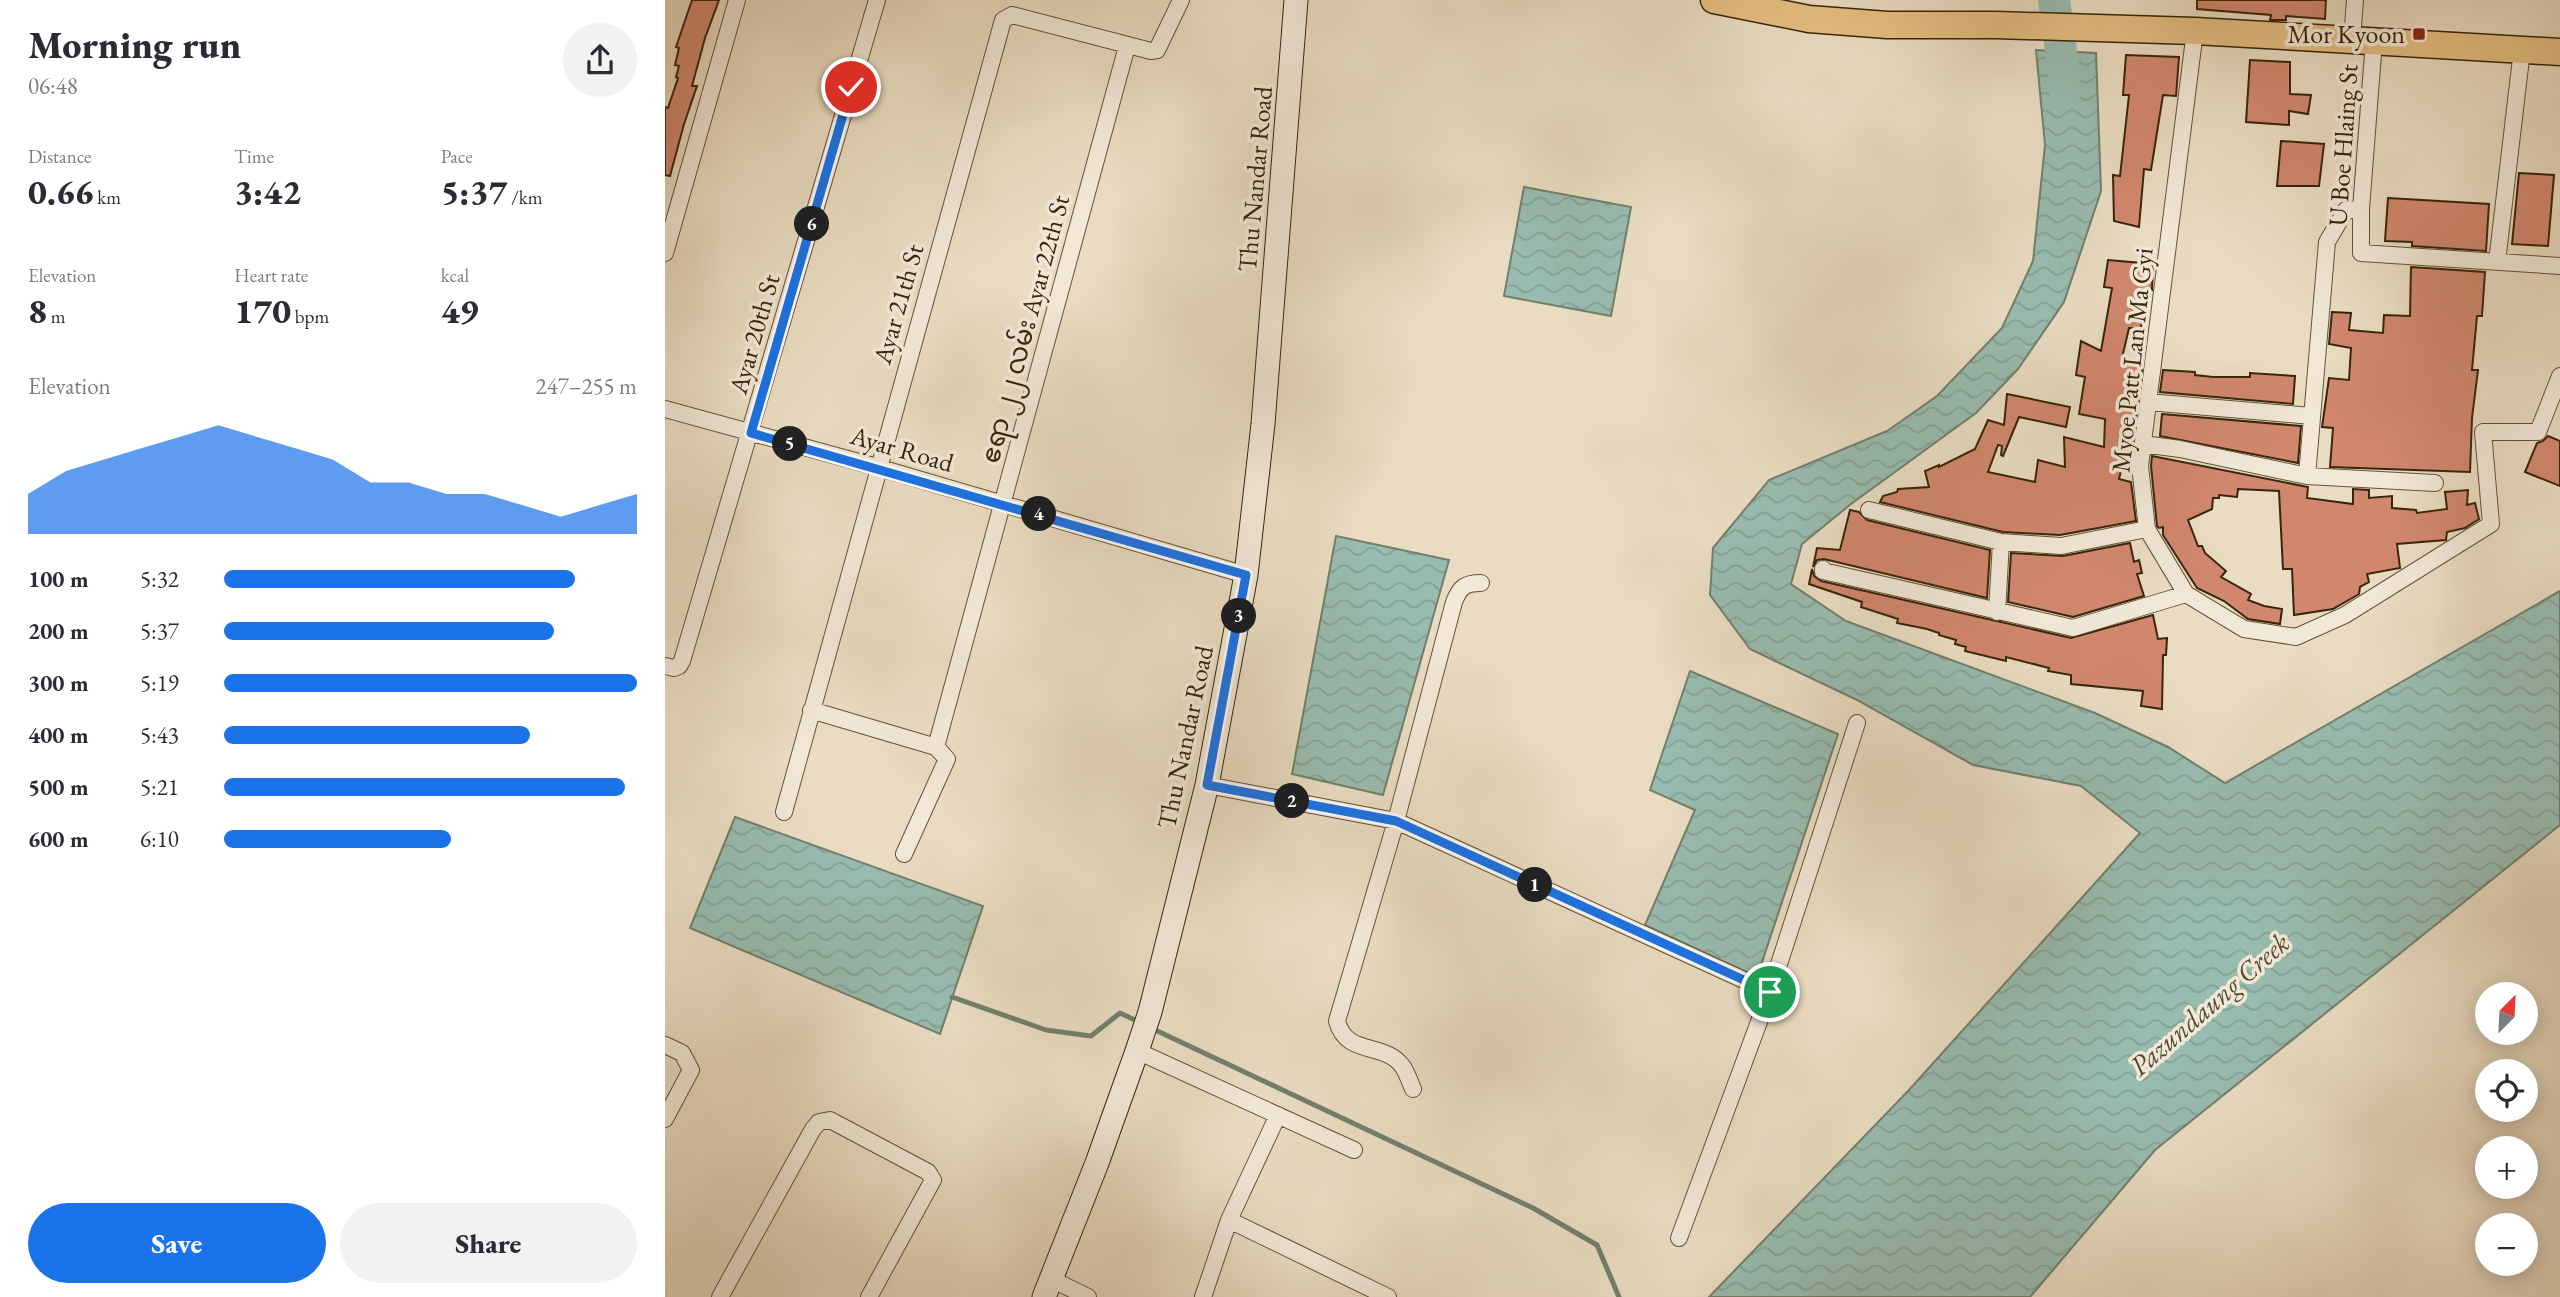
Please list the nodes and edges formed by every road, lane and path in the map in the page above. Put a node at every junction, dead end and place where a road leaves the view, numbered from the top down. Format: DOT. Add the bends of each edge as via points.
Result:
graph roads {
  1 [pos="737,0"];
  2 [pos="877,0"];
  3 [pos="1181,0"];
  4 [pos="1296,0"];
  5 [pos="1714,0"];
  6 [pos="2355,0"];
  7 [pos="2195,31"];
  8 [pos="2363,40"];
  9 [pos="1127,46"];
  10 [pos="2522,50"];
  11 [pos="2560,52"];
  12 [pos="2361,209"];
  13 [pos="665,253"];
  14 [pos="2497,262"];
  15 [pos="2560,267"];
  16 [pos="2560,376"];
  17 [pos="2148,402"];
  18 [pos="665,409"];
  19 [pos="2312,416"];
  20 [pos="751,433"];
  21 [pos="2143,444"];
  22 [pos="877,467"];
  23 [pos="2307,476"];
  24 [pos="2435,483"];
  25 [pos="1003,503"];
  26 [pos="1869,510"];
  27 [pos="2147,529"];
  28 [pos="2001,542"];
  29 [pos="1823,569"];
  30 [pos="1246,575"];
  31 [pos="1481,583"];
  32 [pos="2186,594"];
  33 [pos="1997,612"];
  34 [pos="665,666"];
  35 [pos="811,710"];
  36 [pos="1857,723"];
  37 [pos="936,747"];
  38 [pos="1207,785"];
  39 [pos="784,811"];
  40 [pos="1396,821"];
  41 [pos="904,854"];
  42 [pos="1770,992"];
  43 [pos="665,1045"];
  44 [pos="1137,1051"];
  45 [pos="1413,1089"];
  46 [pos="1279,1115"];
  47 [pos="665,1119"];
  48 [pos="1353,1150"];
  49 [pos="1229,1220"];
  50 [pos="1679,1238"];
  51 [pos="1049,1289"];
  52 [pos="720,1297"];
  53 [pos="869,1297"];
  54 [pos="1088,1297"];
  55 [pos="1203,1297"];
  56 [pos="1388,1297"];
  1 -- 13 [label="street"];
  2 -- 20 [label="street, Ayar 20th St"];
  3 -- 9 [label="street, Ayar 21th St" via="1157,50"];
  4 -- 30 [label="main road, Thu Nandar Road" via="1263,424"];
  5 -- 7 [label="main road" via="1809,19 1887,25"];
  6 -- 8 [label="street, U Boe Hlaing St"];
  7 -- 8 [label="main road"];
  7 -- 17 [label="street, Myoe Patt Lan Ma Gyi"];
  8 -- 10 [label="main road"];
  8 -- 12 [label="street, U Boe Hlaing St"];
  9 -- 22 [label="street, Ayar 21th St" via="1012,15 1003,20"];
  9 -- 25 [label="street, ဧရာ ၂၂ လမ်း Ayar 22th St"];
  10 -- 11 [label="main road"];
  10 -- 14 [label="street"];
  12 -- 14 [label="street, U Boe Hlaing St" via="2361,253"];
  12 -- 19 [label="street" via="2346,210 2327,242"];
  14 -- 15 [label="street"];
  16 -- 32 [label="street, Myoe Patt Lan Ma Gyi" via="2537,432 2483,432 2491,524 2346,615 2296,637 2243,629"];
  17 -- 19 [label="street"];
  17 -- 21 [label="street, Myoe Patt Lan Ma Gyi"];
  18 -- 20 [label="street, Ayar Road"];
  19 -- 23 [label="street"];
  20 -- 22 [label="street, Ayar Road"];
  20 -- 34 [label="street, Ayar 20th St" via="682,661 674,668"];
  21 -- 23 [label="street"];
  21 -- 27 [label="street, Myoe Patt Lan Ma Gyi" via="2140,466"];
  22 -- 25 [label="street, Ayar Road"];
  22 -- 35 [label="street, Ayar 21th St"];
  23 -- 24 [label="street"];
  25 -- 30 [label="street, Ayar Road"];
  25 -- 37 [label="street, ဧရာ ၂၂ လမ်း Ayar 22th St"];
  26 -- 28 [label="street"];
  27 -- 28 [label="street" via="2061,546"];
  27 -- 32 [label="street, Myoe Patt Lan Ma Gyi"];
  28 -- 33 [label="street"];
  29 -- 33 [label="street"];
  30 -- 38 [label="main road, Thu Nandar Road"];
  31 -- 40 [label="street" via="1459,589 1454,602"];
  32 -- 33 [label="street" via="2073,628"];
  35 -- 37 [label="street"];
  35 -- 39 [label="street, Ayar 21th St"];
  36 -- 42 [label="street"];
  37 -- 41 [label="street" via="947,759"];
  38 -- 40 [label="street"];
  38 -- 44 [label="main road, Thu Nandar Road"];
  40 -- 42 [label="street"];
  40 -- 45 [label="street" via="1337,1021 1349,1042 1389,1054 1403,1066"];
  42 -- 50 [label="street"];
  43 -- 47 [label="street" via="682,1053 691,1070"];
  44 -- 46 [label="street"];
  44 -- 51 [label="main road, Thu Nandar Road"];
  46 -- 48 [label="street"];
  46 -- 49 [label="street"];
  49 -- 55 [label="street"];
  49 -- 56 [label="street"];
  51 -- 54 [label="street"];
  52 -- 53 [label="street" via="819,1122 830,1119 928,1172 933,1180"];
}
